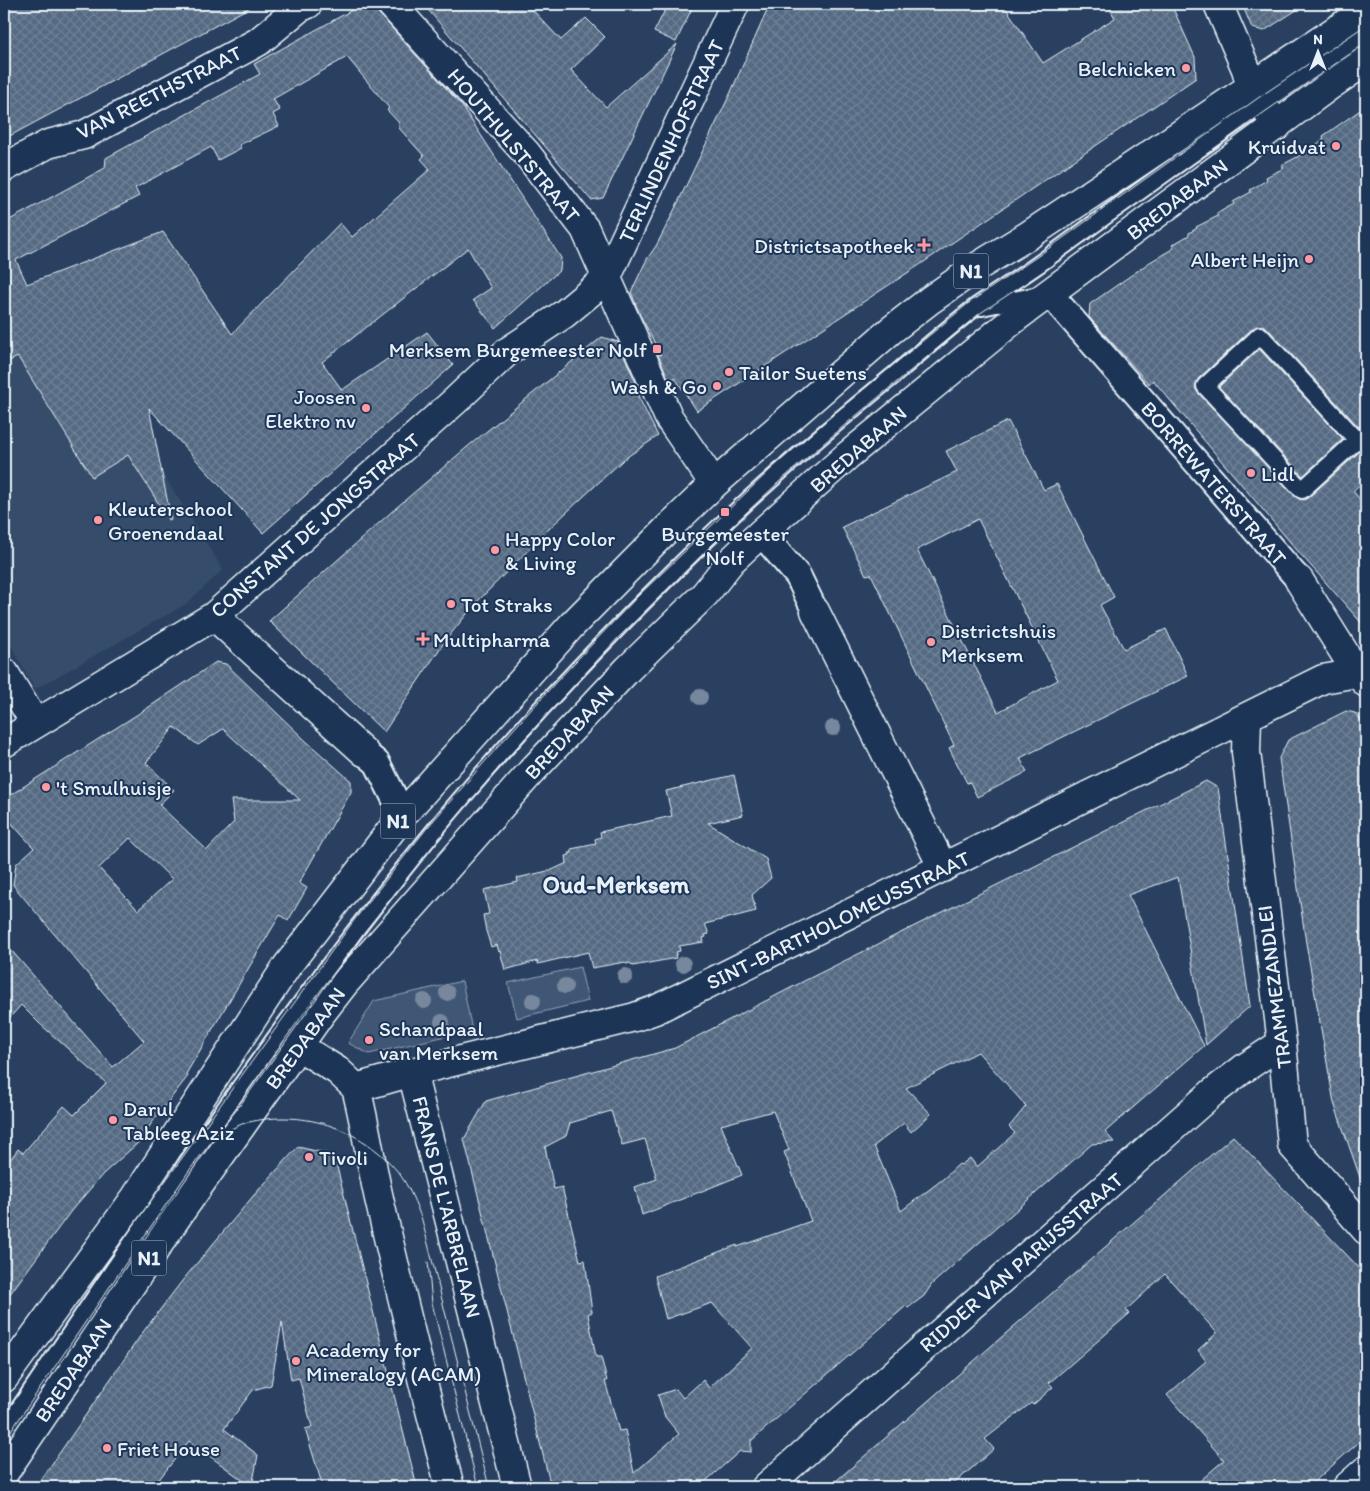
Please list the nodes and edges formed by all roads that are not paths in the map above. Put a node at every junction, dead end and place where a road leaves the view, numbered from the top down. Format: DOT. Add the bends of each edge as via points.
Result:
graph roads {
  1 [pos="308,4"];
  2 [pos="391,4"];
  3 [pos="735,4"];
  4 [pos="1218,4"];
  5 [pos="1366,10"];
  6 [pos="1366,34"];
  7 [pos="1366,61"];
  8 [pos="1263,106"];
  9 [pos="4,168"];
  10 [pos="606,279"];
  11 [pos="1049,292"];
  12 [pos="974,308"];
  13 [pos="1362,438"];
  14 [pos="713,486"];
  15 [pos="761,533"];
  16 [pos="1299,580"];
  17 [pos="816,611"];
  18 [pos="214,616"];
  19 [pos="4,672"];
  20 [pos="1363,675"];
  21 [pos="1248,717"];
  22 [pos="35,724"];
  23 [pos="4,743"];
  24 [pos="364,752"];
  25 [pos="397,803"];
  26 [pos="943,868"];
  27 [pos="1282,1043"];
  28 [pos="298,1046"];
  29 [pos="412,1072"];
  30 [pos="356,1088"];
  31 [pos="179,1176"];
  32 [pos="135,1198"];
  33 [pos="1366,1230"];
  34 [pos="4,1378"];
  35 [pos="4,1431"];
  36 [pos="1366,1470"];
  37 [pos="4,1473"];
  38 [pos="450,1487"];
  39 [pos="517,1487"];
  40 [pos="766,1487"];
  41 [pos="1347,1487"];
  1 -- 9 [label="street, VAN REETHSTRAAT" via="258,42 84,135 48,144"];
  2 -- 10 [label="street, HOUTHULSTSTRAAT" via="520,147 585,229"];
  3 -- 10 [label="street, TERLINDENHOFSTRAAT"];
  4 -- 8 [label="street"];
  5 -- 8 [label="street, BREDABAAN / N1"];
  6 -- 8 [label="lane, BREDABAAN"];
  7 -- 8 [label="street, BREDABAAN / N1" via="1328,87"];
  8 -- 11 [label="street, BREDABAAN / N1"];
  8 -- 12 [label="lane"];
  8 -- 14 [label="street, BREDABAAN / N1" via="980,265 890,331"];
  10 -- 14 [label="street, HOUTHULSTSTRAAT" via="669,418"];
  10 -- 18 [label="street, CONSTANT DE JONGSTRAAT" via="564,314 507,352"];
  11 -- 12 [label="lane"];
  11 -- 15 [label="street, BREDABAAN / N1" via="893,417"];
  11 -- 16 [label="street, BORREWATERSTRAAT"];
  12 -- 31 [label="lane" via="774,476 650,595 560,689 433,833 354,932"];
  13 -- 13 [label="lane" via="1260,335 1205,386 1302,490"];
  14 -- 32 [label="street, BREDABAAN / N1" via="571,626 406,811 287,966"];
  15 -- 17 [label="street" via="798,576"];
  15 -- 28 [label="street, BREDABAAN / N1" via="531,772 344,984"];
  16 -- 20 [label="street, BORREWATERSTRAAT"];
  17 -- 26 [label="street"];
  18 -- 22 [label="street, CONSTANT DE JONGSTRAAT"];
  18 -- 24 [label="street"];
  19 -- 22 [label="street"];
  20 -- 21 [label="street, SINT-BARTHOLOMEUSSTRAAT" via="1323,679"];
  21 -- 26 [label="street, SINT-BARTHOLOMEUSSTRAAT"];
  21 -- 27 [label="street, TRAMMEZANDLEI" via="1246,752"];
  22 -- 23 [label="street, CONSTANT DE JONGSTRAAT"];
  24 -- 25 [label="street" via="377,763"];
  26 -- 29 [label="street, SINT-BARTHOLOMEUSSTRAAT" via="648,1012"];
  27 -- 33 [label="street, TRAMMEZANDLEI" via="1292,1145"];
  27 -- 40 [label="street, RIDDER VAN PARIJSSTRAAT" via="1212,1093"];
  28 -- 30 [label="street" via="338,1071"];
  28 -- 37 [label="street, BREDABAAN / N1" via="179,1214"];
  29 -- 30 [label="street, SINT-BARTHOLOMEUSSTRAAT"];
  29 -- 39 [label="street, FRANS DE L'ARBRELAAN"];
  30 -- 38 [label="street" via="404,1310"];
  31 -- 32 [label="lane"];
  31 -- 35 [label="lane"];
  32 -- 34 [label="street, BREDABAAN / N1"];
  36 -- 41 [label="street"];
}
